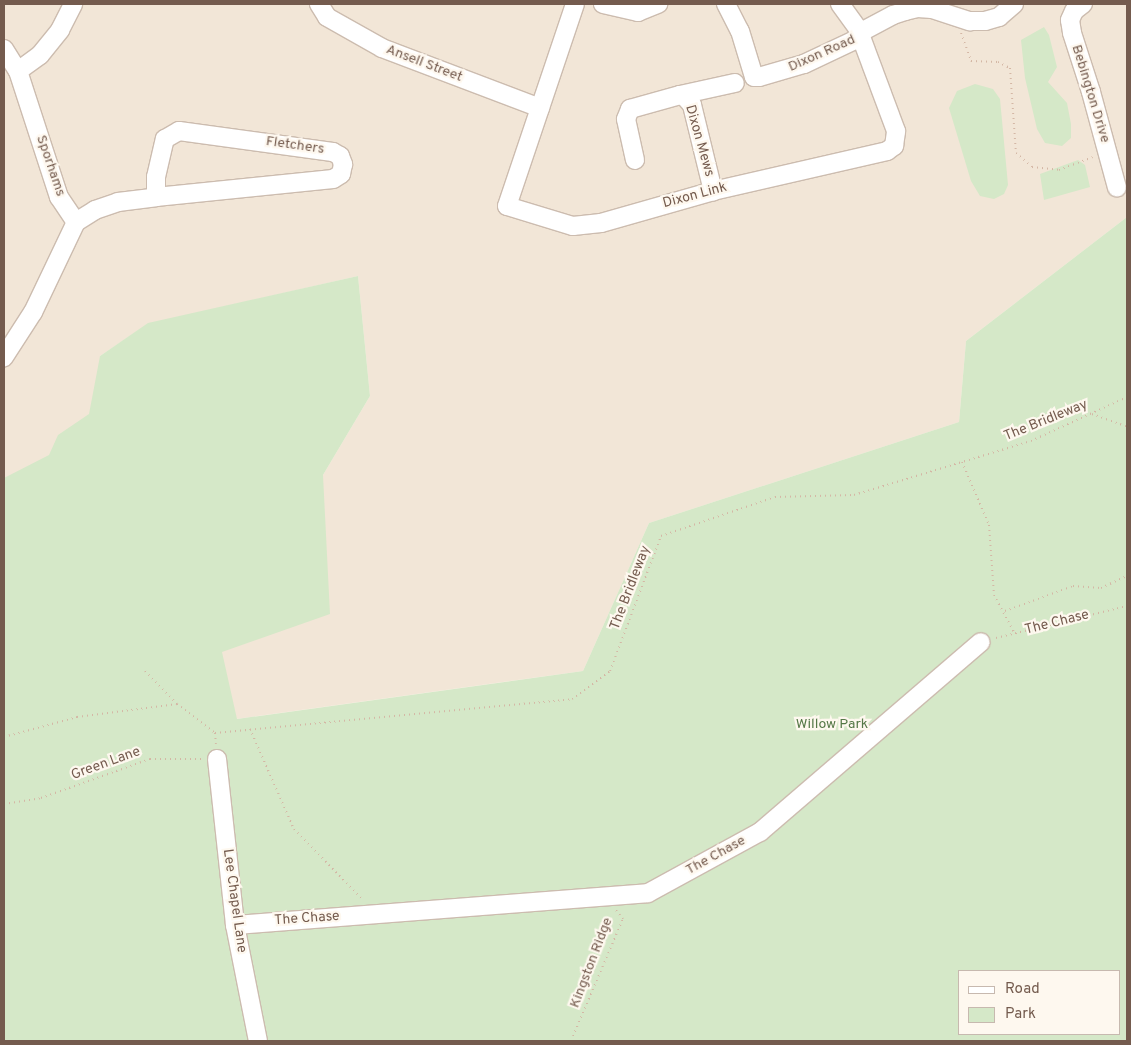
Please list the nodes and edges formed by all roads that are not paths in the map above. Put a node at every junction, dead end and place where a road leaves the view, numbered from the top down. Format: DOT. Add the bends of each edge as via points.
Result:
graph roads {
  1 [pos="73,4"];
  2 [pos="319,4"];
  3 [pos="574,4"];
  4 [pos="603,4"];
  5 [pos="658,4"];
  6 [pos="726,4"];
  7 [pos="840,4"];
  8 [pos="1014,4"];
  9 [pos="1083,4"];
  10 [pos="862,36"];
  11 [pos="4,50"];
  12 [pos="18,71"];
  13 [pos="735,83"];
  14 [pos="680,95"];
  15 [pos="540,108"];
  16 [pos="635,160"];
  17 [pos="1117,188"];
  18 [pos="713,191"];
  19 [pos="156,197"];
  20 [pos="76,222"];
  21 [pos="4,358"];
  22 [pos="981,642"];
  23 [pos="216,759"];
  24 [pos="235,925"];
  25 [pos="258,1041"];
  1 -- 12 [label="street" via="40,55"];
  2 -- 15 [label="street, Ansell Street" via="327,17 382,48"];
  3 -- 15 [label="street, Dixon Link"];
  4 -- 5 [label="street" via="638,12"];
  6 -- 10 [label="street, Dixon Road" via="740,30 754,77 773,75 804,64"];
  7 -- 10 [label="street"];
  8 -- 10 [label="street, Dixon Road" via="992,20 977,21 918,8 893,15 865,30"];
  9 -- 17 [label="street, Bebington Drive" via="1074,11 1070,20 1072,33"];
  10 -- 18 [label="street, Dixon Link" via="896,131 894,146 886,151"];
  11 -- 12 [label="street, Sporhams"];
  12 -- 20 [label="street, Sporhams" via="59,197"];
  13 -- 14 [label="street, Dixon Mews"];
  14 -- 16 [label="street, Dixon Mews" via="630,109 626,123"];
  14 -- 18 [label="street, Dixon Mews" via="692,105"];
  15 -- 18 [label="street, Dixon Link" via="508,206 560,223 586,226"];
  19 -- 19 [label="street, Fletchers" via="156,178 165,139 179,131 333,152 340,156 343,164 341,174 333,179"];
  19 -- 20 [label="street, Fletchers" via="118,202 95,210"];
  20 -- 21 [label="street" via="33,312"];
  22 -- 24 [label="street, The Chase" via="760,832 648,893"];
  23 -- 24 [label="street, Lee Chapel Lane"];
  24 -- 25 [label="street, Lee Chapel Lane"];
}
